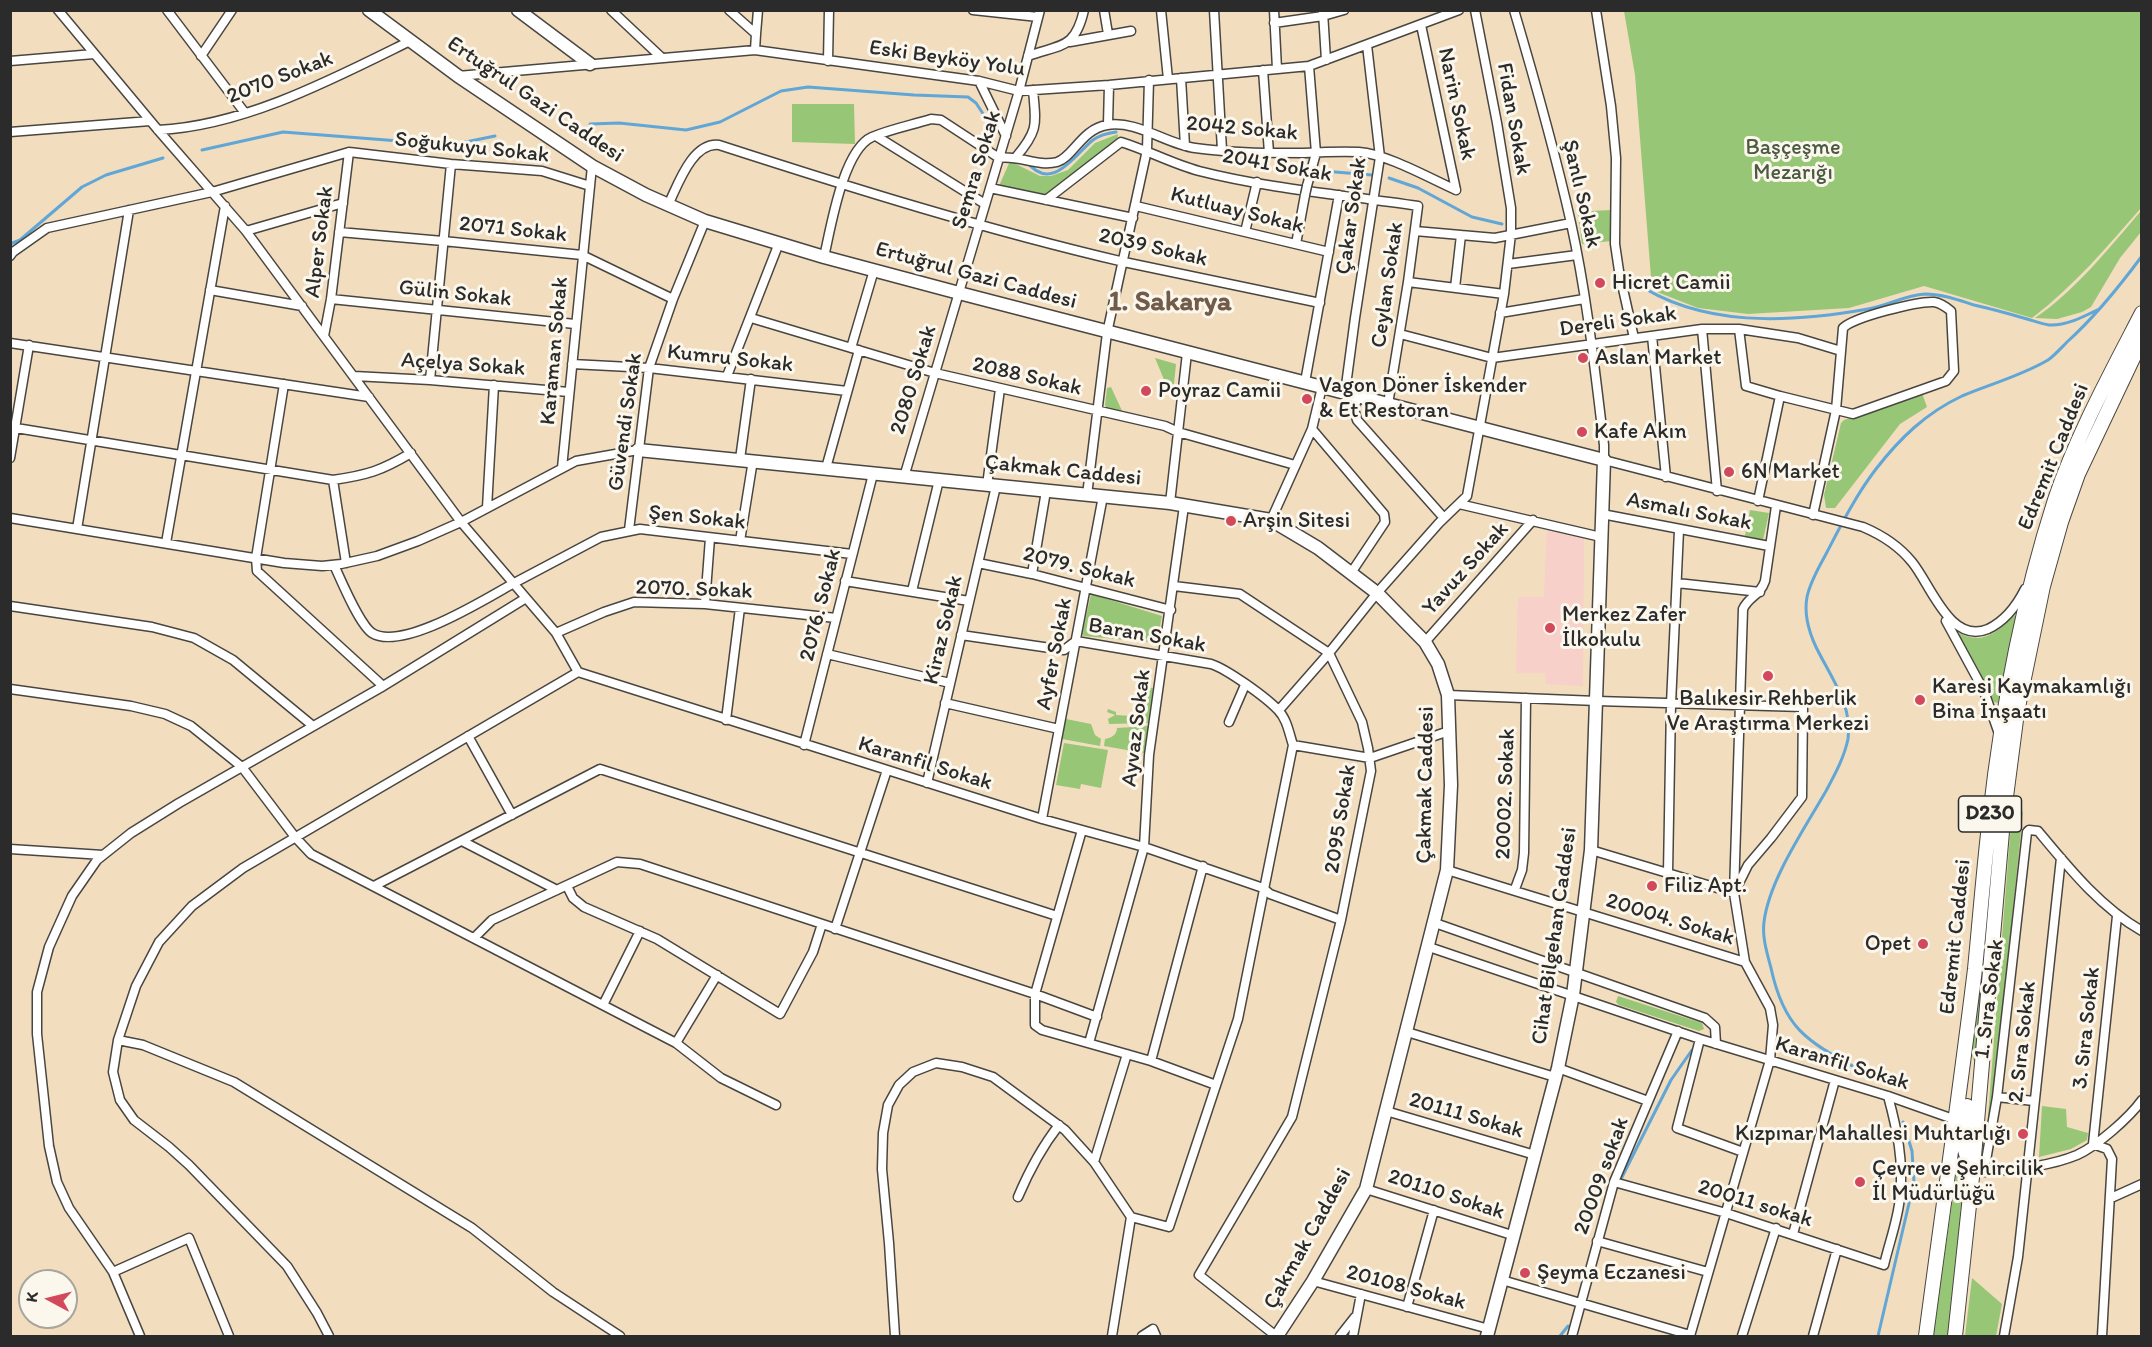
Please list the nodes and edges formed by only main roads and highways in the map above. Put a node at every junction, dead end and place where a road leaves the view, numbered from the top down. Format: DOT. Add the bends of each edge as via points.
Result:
graph roads {
  1 [pos="518,10"];
  2 [pos="374,12"];
  3 [pos="590,64"];
  4 [pos="2142,313"];
  5 [pos="2142,339"];
  6 [pos="638,450"];
  7 [pos="1604,460"];
  8 [pos="1967,1035"];
  9 [pos="1979,1170"];
  10 [pos="1488,1333"];
  11 [pos="1276,1336"];
  12 [pos="1926,1336"];
  13 [pos="1955,1336"];
  1 -- 3 [label="main road"];
  2 -- 7 [label="main road, Ertuğrul Gazi Caddesi" via="458,76 592,166 705,221 1107,333"];
  4 -- 8 [label="highway, Edremit Caddesi / D230" via="2094,406 2060,488 2016,646 2000,739"];
  5 -- 9 [label="highway, Edremit Caddesi / D230" via="2078,474 2061,522 2043,586 2017,712 2003,820"];
  6 -- 11 [label="main road, Çakmak Caddesi" via="1170,503 1271,520 1318,548 1377,593 1425,642 1438,664 1448,695 1451,785 1447,870 1366,1189"];
  7 -- 10 [label="main road, Cihat Bilgehan Caddesi" via="1591,850 1573,996"];
  8 -- 9 [label="highway" via="1968,1095 1963,1148 1966,1159"];
  8 -- 12 [label="highway, Edremit Caddesi / D230"];
  9 -- 13 [label="highway, Edremit Caddesi / D230"];
}
